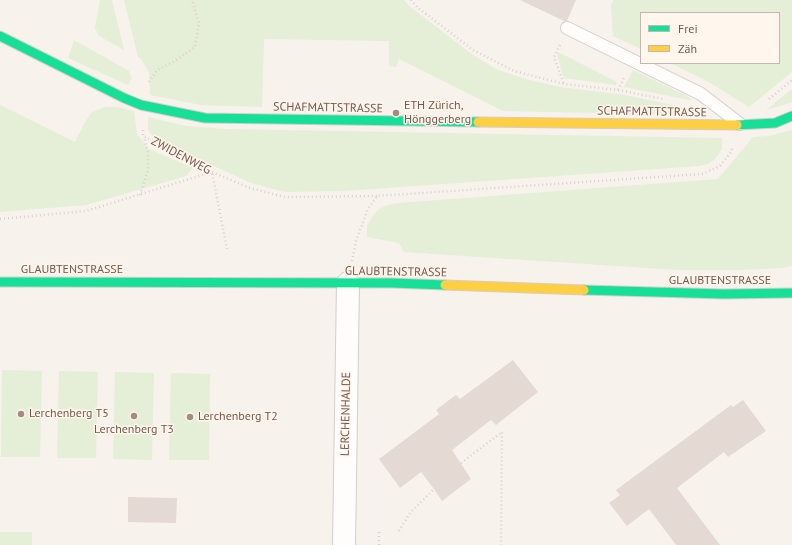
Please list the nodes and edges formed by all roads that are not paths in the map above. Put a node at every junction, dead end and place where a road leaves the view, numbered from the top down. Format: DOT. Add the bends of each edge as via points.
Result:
graph roads {
  1 [pos="568,28"];
  2 [pos="0,36"];
  3 [pos="640,64"];
  4 [pos="641,64"];
  5 [pos="792,116"];
  6 [pos="741,125"];
  7 [pos="0,282"];
  8 [pos="348,283"];
  9 [pos="792,293"];
  10 [pos="344,545"];
  1 -- 3 [label="lane"];
  2 -- 6 [label="street, SCHAFMATTSTRASSE" via="141,105 205,118"];
  4 -- 6 [label="lane" via="701,94"];
  5 -- 6 [label="street, SCHAFMATTSTRASSE" via="776,123"];
  7 -- 8 [label="street, GLAUBTENSTRASSE"];
  8 -- 9 [label="street, GLAUBTENSTRASSE" via="392,282 724,294"];
  8 -- 10 [label="street, LERCHENHALDE"];
}
